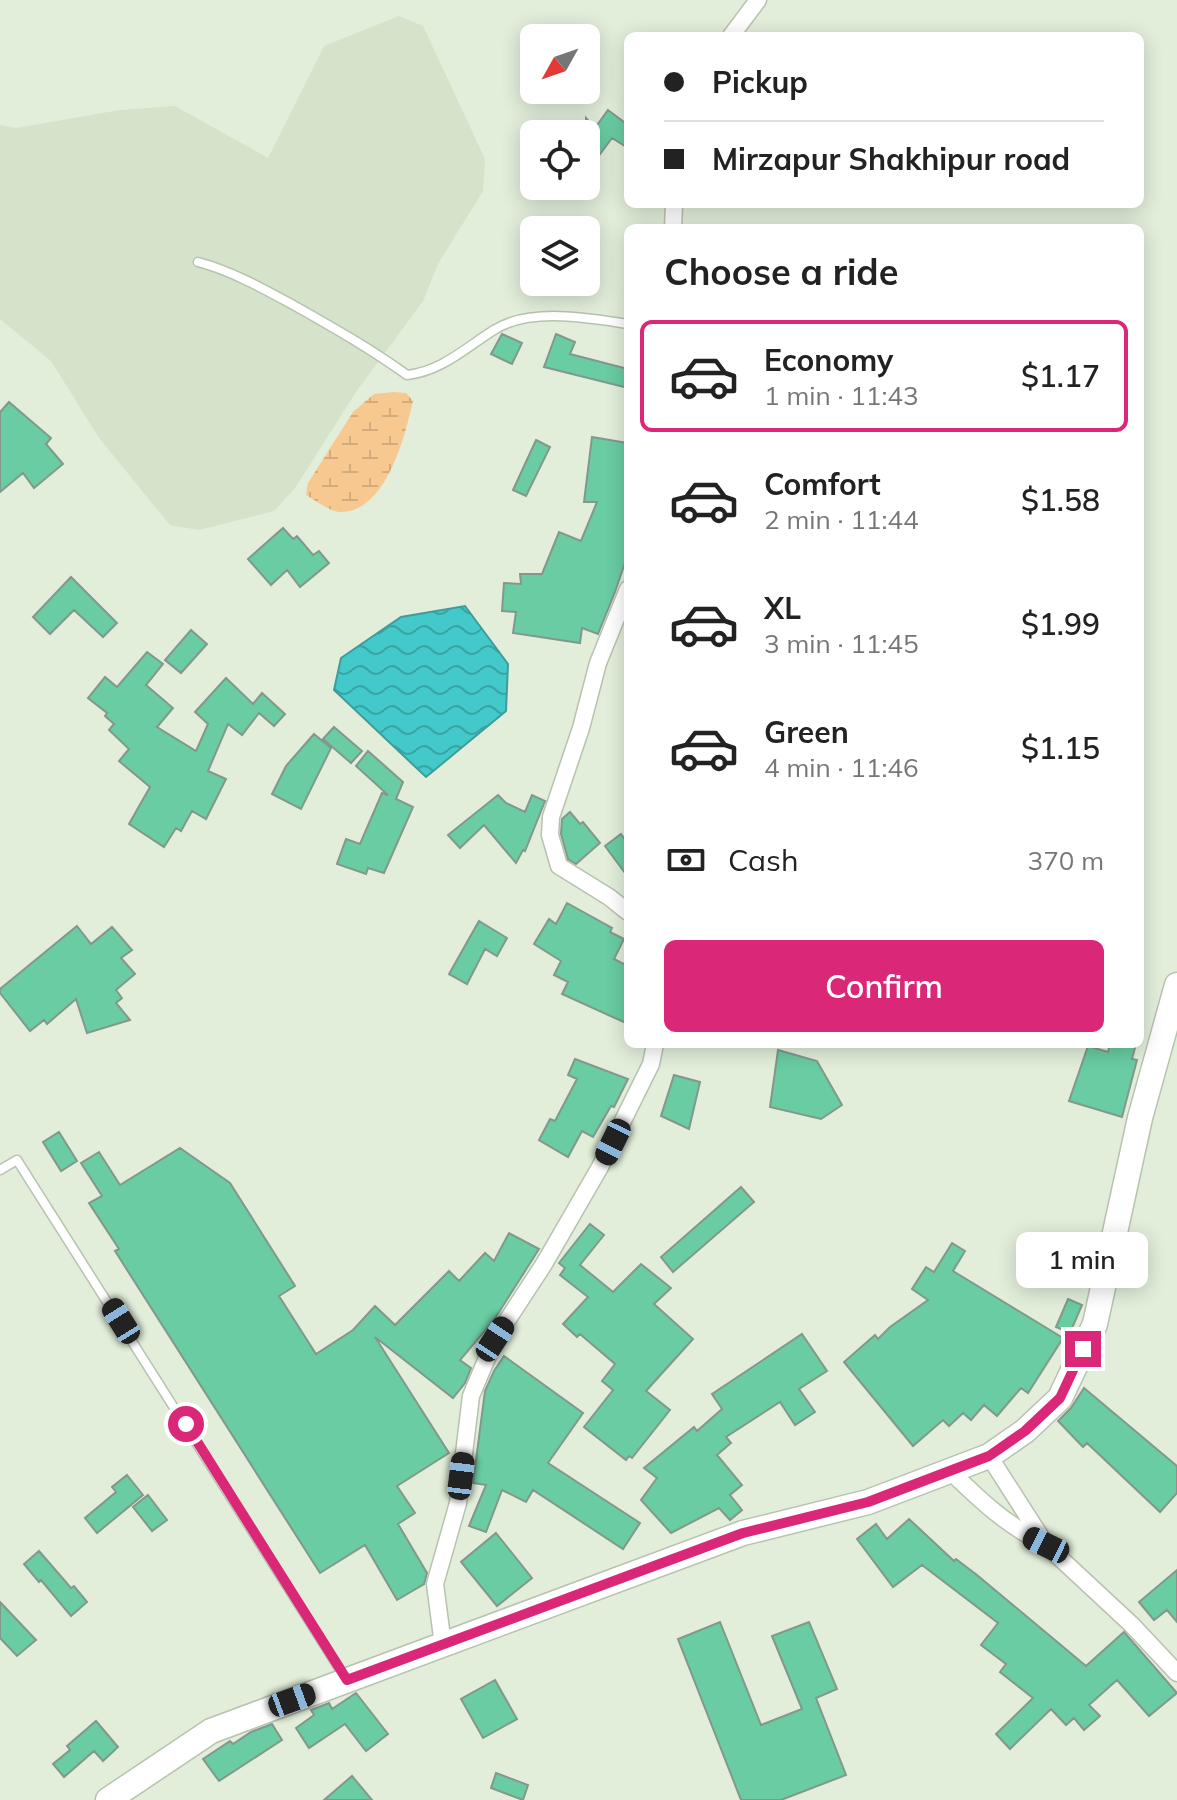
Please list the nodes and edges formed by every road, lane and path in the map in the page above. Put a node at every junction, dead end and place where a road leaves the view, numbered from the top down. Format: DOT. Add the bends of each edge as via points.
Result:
graph roads {
  1 [pos="758,0"];
  2 [pos="734,32"];
  3 [pos="198,262"];
  4 [pos="624,323"];
  5 [pos="624,599"];
  6 [pos="624,909"];
  7 [pos="1177,985"];
  8 [pos="654,1048"];
  9 [pos="0,1170"];
  10 [pos="989,1456"];
  11 [pos="950,1471"];
  12 [pos="1046,1545"];
  13 [pos="443,1645"];
  14 [pos="1177,1673"];
  15 [pos="347,1680"];
  16 [pos="108,1800"];
  1 -- 2 [label="street"];
  3 -- 4 [label="lane" via="277,296 407,375 456,357 497,328 523,320 566,315"];
  5 -- 6 [label="street" via="598,663 550,835 559,866"];
  7 -- 10 [label="main road" via="1140,1118 1095,1324 1060,1398"];
  8 -- 13 [label="street" via="600,1167 495,1339 471,1396 458,1503 435,1584"];
  9 -- 15 [label="lane" via="17,1160"];
  10 -- 11 [label="main road"];
  10 -- 12 [label="street"];
  11 -- 12 [label="street" via="989,1510"];
  11 -- 13 [label="main road" via="868,1502 743,1533"];
  12 -- 14 [label="street"];
  13 -- 15 [label="main road"];
  15 -- 16 [label="main road" via="211,1731"];
}
